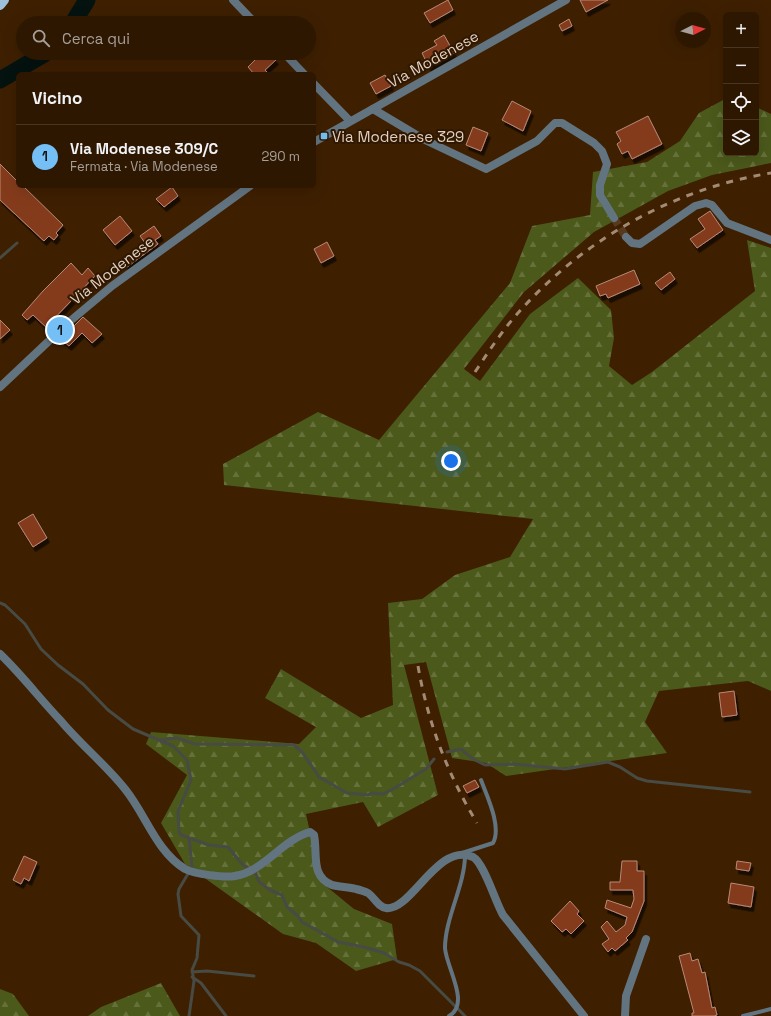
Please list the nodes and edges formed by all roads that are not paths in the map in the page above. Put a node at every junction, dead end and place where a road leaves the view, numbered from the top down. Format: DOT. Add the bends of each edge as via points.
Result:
graph roads {
  1 [pos="4,0"];
  2 [pos="233,0"];
  3 [pos="566,0"];
  4 [pos="0,5"];
  5 [pos="248,16"];
  6 [pos="291,60"];
  7 [pos="302,72"];
  8 [pos="316,86"];
  9 [pos="373,109"];
  10 [pos="350,121"];
  11 [pos="316,141"];
  12 [pos="247,188"];
  13 [pos="614,218"];
  14 [pos="626,237"];
  15 [pos="771,240"];
  16 [pos="0,387"];
  17 [pos="0,654"];
  18 [pos="481,780"];
  19 [pos="463,855"];
  20 [pos="646,939"];
  21 [pos="771,1009"];
  22 [pos="449,1016"];
  23 [pos="584,1016"];
  24 [pos="625,1016"];
  25 [pos="743,1016"];
  1 -- 4 [label="main road"];
  2 -- 5 [label="street"];
  3 -- 9 [label="street, Via Modenese"];
  6 -- 7 [label="street"];
  8 -- 10 [label="street"];
  9 -- 10 [label="street, Via Modenese"];
  9 -- 13 [label="street" via="425,140 486,169 538,141 555,123 562,123 594,143 605,155 606,168 600,185 600,195"];
  10 -- 11 [label="street, Via Modenese"];
  12 -- 16 [label="street, Via Modenese" via="101,295"];
  14 -- 15 [label="street" via="632,243 640,244 695,206 706,203 712,205 727,223"];
  17 -- 19 [label="street" via="125,789 156,838 185,869 234,877 246,874 298,836 310,832 314,835 316,867 321,878 333,885 368,893 380,905 391,908 401,902 448,858"];
  18 -- 19 [label="lane" via="496,823 495,839 490,844 472,849"];
  19 -- 22 [label="lane" via="445,948 458,1004"];
  19 -- 23 [label="street" via="478,860 503,915"];
  20 -- 24 [label="street" via="626,996"];
  21 -- 25 [label="lane"];
}
